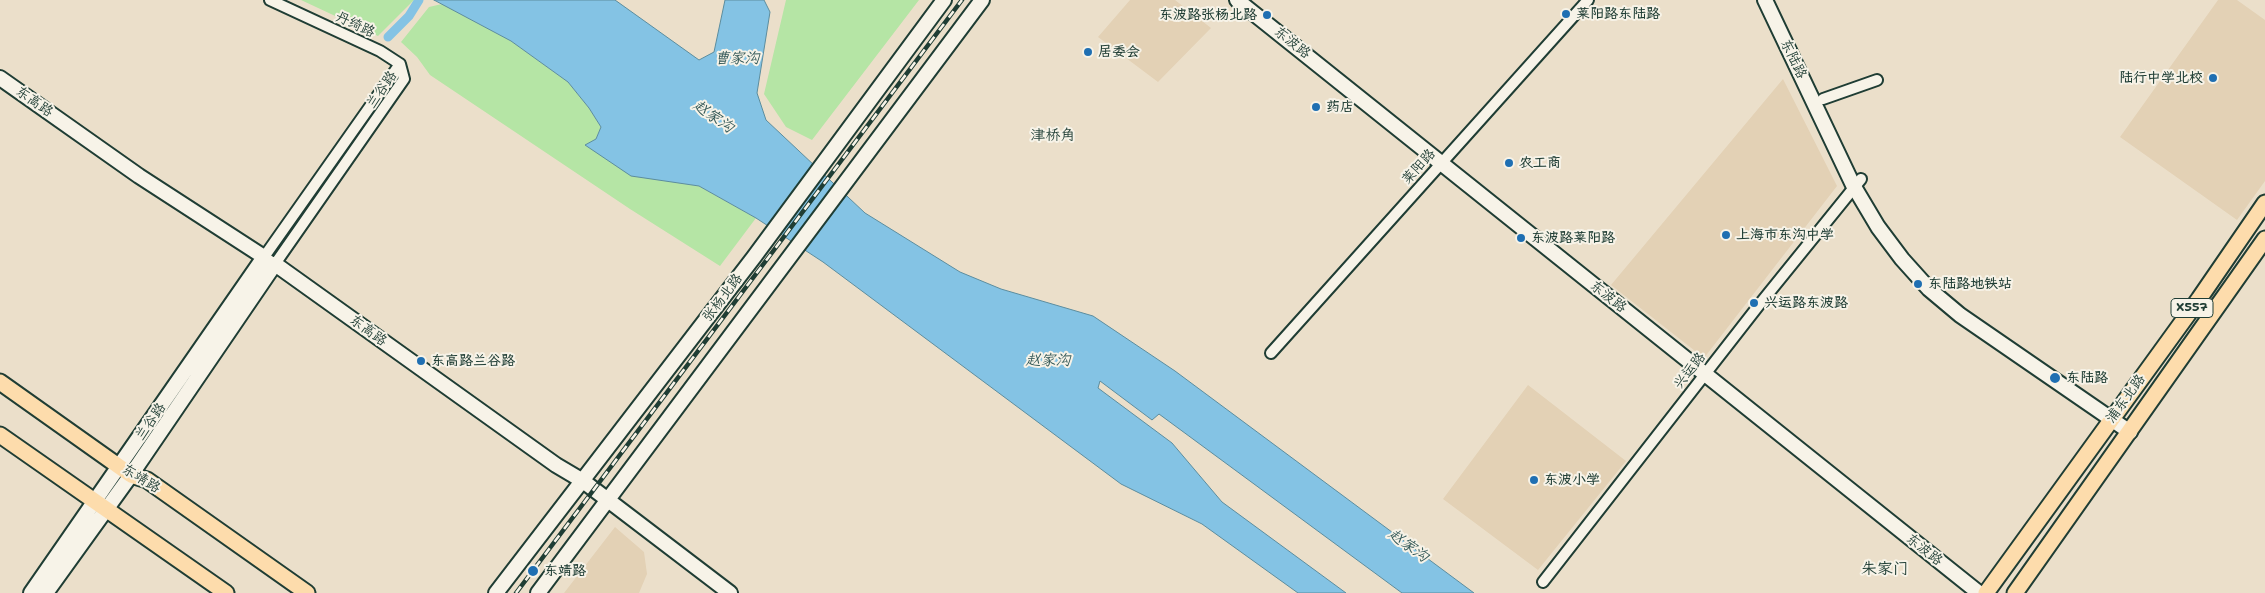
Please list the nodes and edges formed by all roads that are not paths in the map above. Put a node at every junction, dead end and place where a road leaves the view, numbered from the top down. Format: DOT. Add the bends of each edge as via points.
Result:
graph roads {
  1 [pos="270,0"];
  2 [pos="944,0"];
  3 [pos="982,0"];
  4 [pos="1237,0"];
  5 [pos="1588,0"];
  6 [pos="1765,0"];
  7 [pos="1775,0"];
  8 [pos="400,64"];
  9 [pos="0,78"];
  10 [pos="1877,80"];
  11 [pos="1823,99"];
  12 [pos="1441,163"];
  13 [pos="1858,183"];
  14 [pos="2265,203"];
  15 [pos="2265,239"];
  16 [pos="270,261"];
  17 [pos="1270,353"];
  18 [pos="1704,373"];
  19 [pos="0,382"];
  20 [pos="2114,415"];
  21 [pos="2133,428"];
  22 [pos="0,434"];
  23 [pos="125,471"];
  24 [pos="583,481"];
  25 [pos="607,499"];
  26 [pos="100,505"];
  27 [pos="1543,582"];
  28 [pos="31,593"];
  29 [pos="46,593"];
  30 [pos="226,593"];
  31 [pos="307,593"];
  32 [pos="496,593"];
  33 [pos="538,593"];
  34 [pos="730,593"];
  35 [pos="1979,593"];
  36 [pos="1986,593"];
  37 [pos="2015,593"];
  1 -- 8 [label="street, 丹绮路"];
  2 -- 24 [label="street, 张杨北路"];
  3 -- 25 [label="street, 张杨北路"];
  4 -- 12 [label="street, 东波路"];
  5 -- 12 [label="street, 莱阳路"];
  6 -- 13 [label="street, 东陆路"];
  7 -- 11 [label="street, 东陆路"];
  8 -- 16 [label="street, 兰谷路"];
  9 -- 16 [label="street, 东高路" via="139,176"];
  10 -- 11 [label="street"];
  11 -- 13 [label="street, 东陆路"];
  12 -- 17 [label="street, 莱阳路"];
  12 -- 18 [label="street, 东波路"];
  13 -- 18 [label="street, 兴运路"];
  13 -- 20 [label="street, 东陆路" via="1897,238 1944,289"];
  14 -- 20 [label="main road, 浦东北路 / X557"];
  15 -- 21 [label="main road, 浦东北路 / X557"];
  16 -- 23 [label="street, 兰谷路"];
  16 -- 24 [label="street, 东高路"];
  18 -- 27 [label="street, 兴运路"];
  18 -- 35 [label="street, 东波路"];
  19 -- 23 [label="main road, 东靖路"];
  20 -- 21 [label="street, 东陆路"];
  20 -- 36 [label="main road, 浦东北路 / X557"];
  21 -- 37 [label="main road, 浦东北路 / X557"];
  22 -- 26 [label="main road"];
  23 -- 26 [label="street, 兰谷路"];
  23 -- 31 [label="main road, 东靖路" via="147,480"];
  24 -- 25 [label="street, 东高路"];
  24 -- 32 [label="street, 张杨北路"];
  25 -- 33 [label="street, 张杨北路"];
  25 -- 34 [label="street, 东高路"];
  26 -- 28 [label="street, 兰谷路"];
  26 -- 29 [label="street, 兰谷路"];
  26 -- 30 [label="main road"];
}
